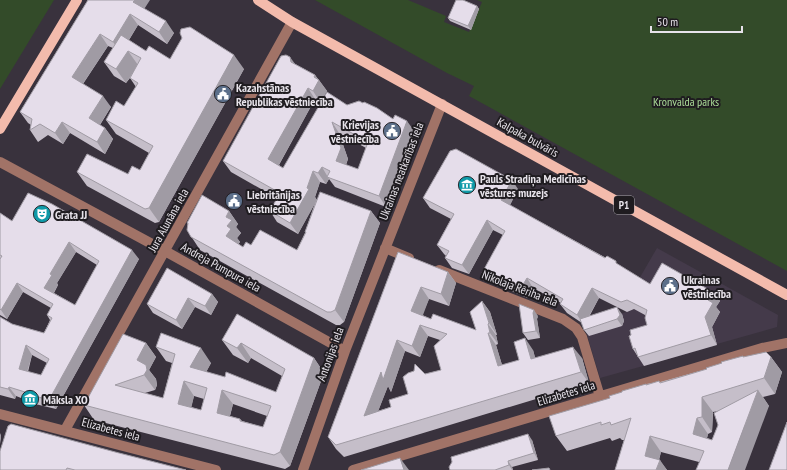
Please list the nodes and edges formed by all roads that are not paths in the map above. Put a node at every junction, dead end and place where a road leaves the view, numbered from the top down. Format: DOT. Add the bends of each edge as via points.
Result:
graph roads {
  1 [pos="77,0"];
  2 [pos="258,0"];
  3 [pos="292,22"];
  4 [pos="442,104"];
  5 [pos="0,129"];
  6 [pos="0,162"];
  7 [pos="385,248"];
  8 [pos="165,251"];
  9 [pos="417,262"];
  10 [pos="431,267"];
  11 [pos="787,295"];
  12 [pos="787,343"];
  13 [pos="345,351"];
  14 [pos="600,397"];
  15 [pos="0,414"];
  16 [pos="65,430"];
  17 [pos="216,470"];
  18 [pos="303,470"];
  19 [pos="353,470"];
  1 -- 5 [label="main road"];
  2 -- 3 [label="main road, Kalpaka bulvāris / P1"];
  3 -- 4 [label="main road, Kalpaka bulvāris / P1"];
  3 -- 8 [label="street, Jura Alunāna iela"];
  4 -- 7 [label="street, Ukrainas neatkarības iela"];
  4 -- 11 [label="main road, Kalpaka bulvāris / P1"];
  6 -- 8 [label="street, Andreja Pumpura iela"];
  7 -- 9 [label="street"];
  7 -- 13 [label="street, Antonijas iela"];
  8 -- 13 [label="street, Andreja Pumpura iela"];
  8 -- 16 [label="street, Jura Alunāna iela"];
  10 -- 14 [label="street, Nikolaja Rēriha iela" via="563,319 576,328 582,337"];
  12 -- 14 [label="street, Elizabetes iela" via="762,348"];
  13 -- 18 [label="street, Antonijas iela"];
  14 -- 19 [label="street, Elizabetes iela"];
  15 -- 16 [label="street, Elizabetes iela" via="17,422"];
  16 -- 17 [label="street, Elizabetes iela"];
}
